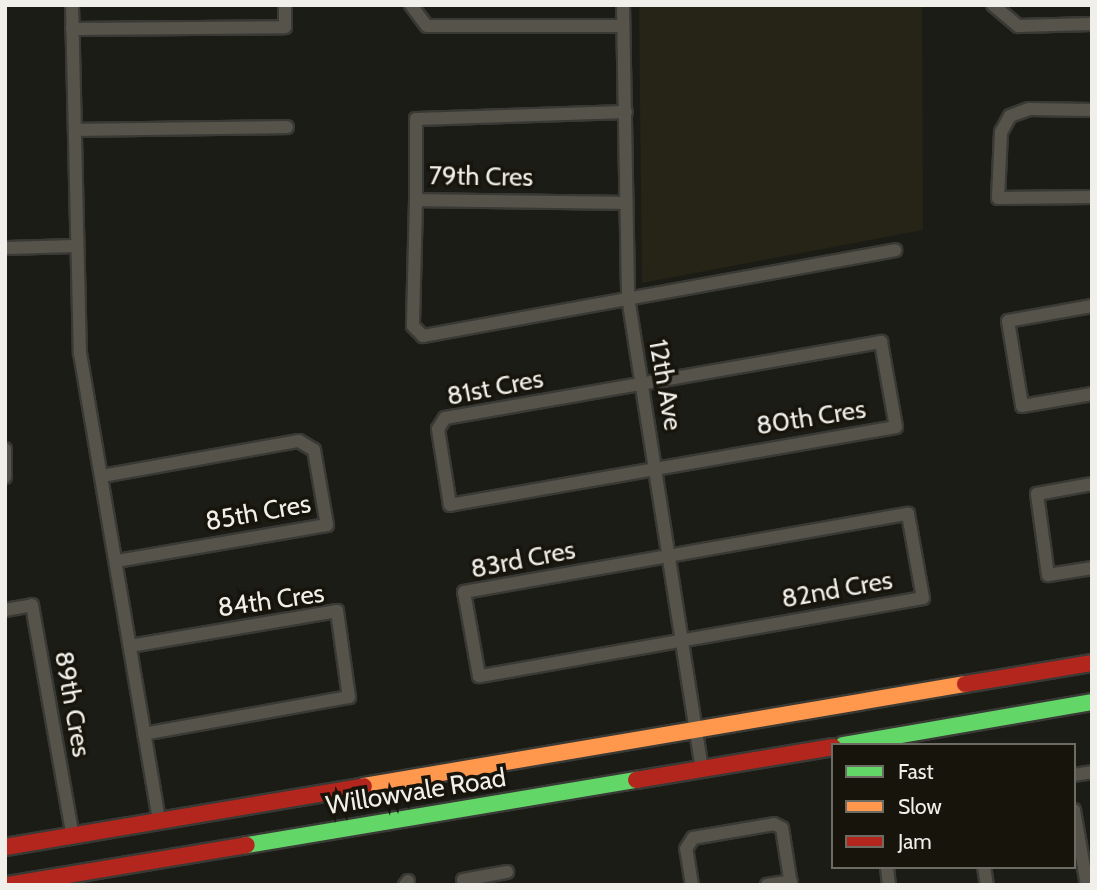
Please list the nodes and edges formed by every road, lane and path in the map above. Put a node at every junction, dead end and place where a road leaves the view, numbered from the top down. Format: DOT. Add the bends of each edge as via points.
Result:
graph roads {
  1 [pos="72,5"];
  2 [pos="285,5"];
  3 [pos="411,5"];
  4 [pos="623,5"];
  5 [pos="993,5"];
  6 [pos="1092,24"];
  7 [pos="623,26"];
  8 [pos="72,29"];
  9 [pos="1092,110"];
  10 [pos="626,112"];
  11 [pos="287,127"];
  12 [pos="76,130"];
  13 [pos="1092,197"];
  14 [pos="416,200"];
  15 [pos="625,203"];
  16 [pos="77,246"];
  17 [pos="5,248"];
  18 [pos="895,250"];
  19 [pos="628,297"];
  20 [pos="1092,306"];
  21 [pos="641,384"];
  22 [pos="1092,394"];
  23 [pos="5,449"];
  24 [pos="656,467"];
  25 [pos="102,476"];
  26 [pos="5,477"];
  27 [pos="1092,484"];
  28 [pos="671,556"];
  29 [pos="116,561"];
  30 [pos="1092,568"];
  31 [pos="5,610"];
  32 [pos="685,640"];
  33 [pos="130,646"];
  34 [pos="1092,663"];
  35 [pos="1092,702"];
  36 [pos="699,731"];
  37 [pos="144,734"];
  38 [pos="855,743"];
  39 [pos="831,747"];
  40 [pos="702,769"];
  41 [pos="1076,816"];
  42 [pos="159,821"];
  43 [pos="1082,834"];
  44 [pos="73,837"];
  45 [pos="5,847"];
  46 [pos="507,872"];
  47 [pos="463,880"];
  48 [pos="494,880"];
  49 [pos="791,883"];
  50 [pos="8,885"];
  51 [pos="692,885"];
  52 [pos="767,885"];
  53 [pos="1087,885"];
  1 -- 8 [label="street"];
  2 -- 8 [label="street" via="285,27"];
  3 -- 7 [label="street" via="427,26"];
  4 -- 7 [label="street, 12th Ave"];
  5 -- 6 [label="street" via="1018,26"];
  7 -- 10 [label="street, 12th Ave"];
  8 -- 12 [label="street"];
  9 -- 13 [label="street" via="1029,109 1010,116 1001,132 999,198"];
  10 -- 14 [label="street, 79th Cres" via="416,119"];
  10 -- 15 [label="street, 12th Ave"];
  11 -- 12 [label="street"];
  12 -- 16 [label="street"];
  14 -- 15 [label="street, 79th Cres"];
  14 -- 19 [label="street" via="413,326 423,336"];
  15 -- 19 [label="street, 12th Ave"];
  16 -- 17 [label="street"];
  16 -- 25 [label="street" via="80,353"];
  18 -- 19 [label="street"];
  19 -- 21 [label="street, 12th Ave"];
  20 -- 22 [label="street" via="1008,321 1022,406"];
  21 -- 24 [label="street, 12th Ave"];
  21 -- 24 [label="street, 81st Cres" via="445,418 438,429 450,505"];
  21 -- 24 [label="street, 80th Cres" via="881,342 896,427"];
  23 -- 26 [label="street"];
  24 -- 28 [label="street, 12th Ave"];
  25 -- 29 [label="street"];
  25 -- 29 [label="street, 85th Cres" via="299,441 313,450 327,525"];
  27 -- 30 [label="street" via="1037,494 1048,575"];
  28 -- 32 [label="street, 12th Ave"];
  28 -- 32 [label="street, 83rd Cres" via="464,592 479,676"];
  28 -- 32 [label="street, 82nd Cres" via="908,514 923,598"];
  29 -- 33 [label="street"];
  31 -- 44 [label="street, 89th Cres" via="32,605"];
  32 -- 36 [label="street, 12th Ave"];
  33 -- 37 [label="street"];
  33 -- 37 [label="street, 84th Cres" via="337,611 349,697"];
  34 -- 36 [label="street"];
  35 -- 38 [label="street"];
  36 -- 40 [label="street, 12th Ave"];
  36 -- 42 [label="street"];
  37 -- 42 [label="street"];
  39 -- 40 [label="street, Willowvale Road"];
  40 -- 50 [label="street, Willowvale Road"];
  41 -- 43 [label="street"];
  42 -- 44 [label="street"];
  43 -- 53 [label="street"];
  44 -- 45 [label="street"];
  46 -- 48 [label="street"];
  47 -- 48 [label="street"];
  49 -- 51 [label="street" via="782,828 774,824 693,838 686,849"];
  49 -- 52 [label="street"];
}
